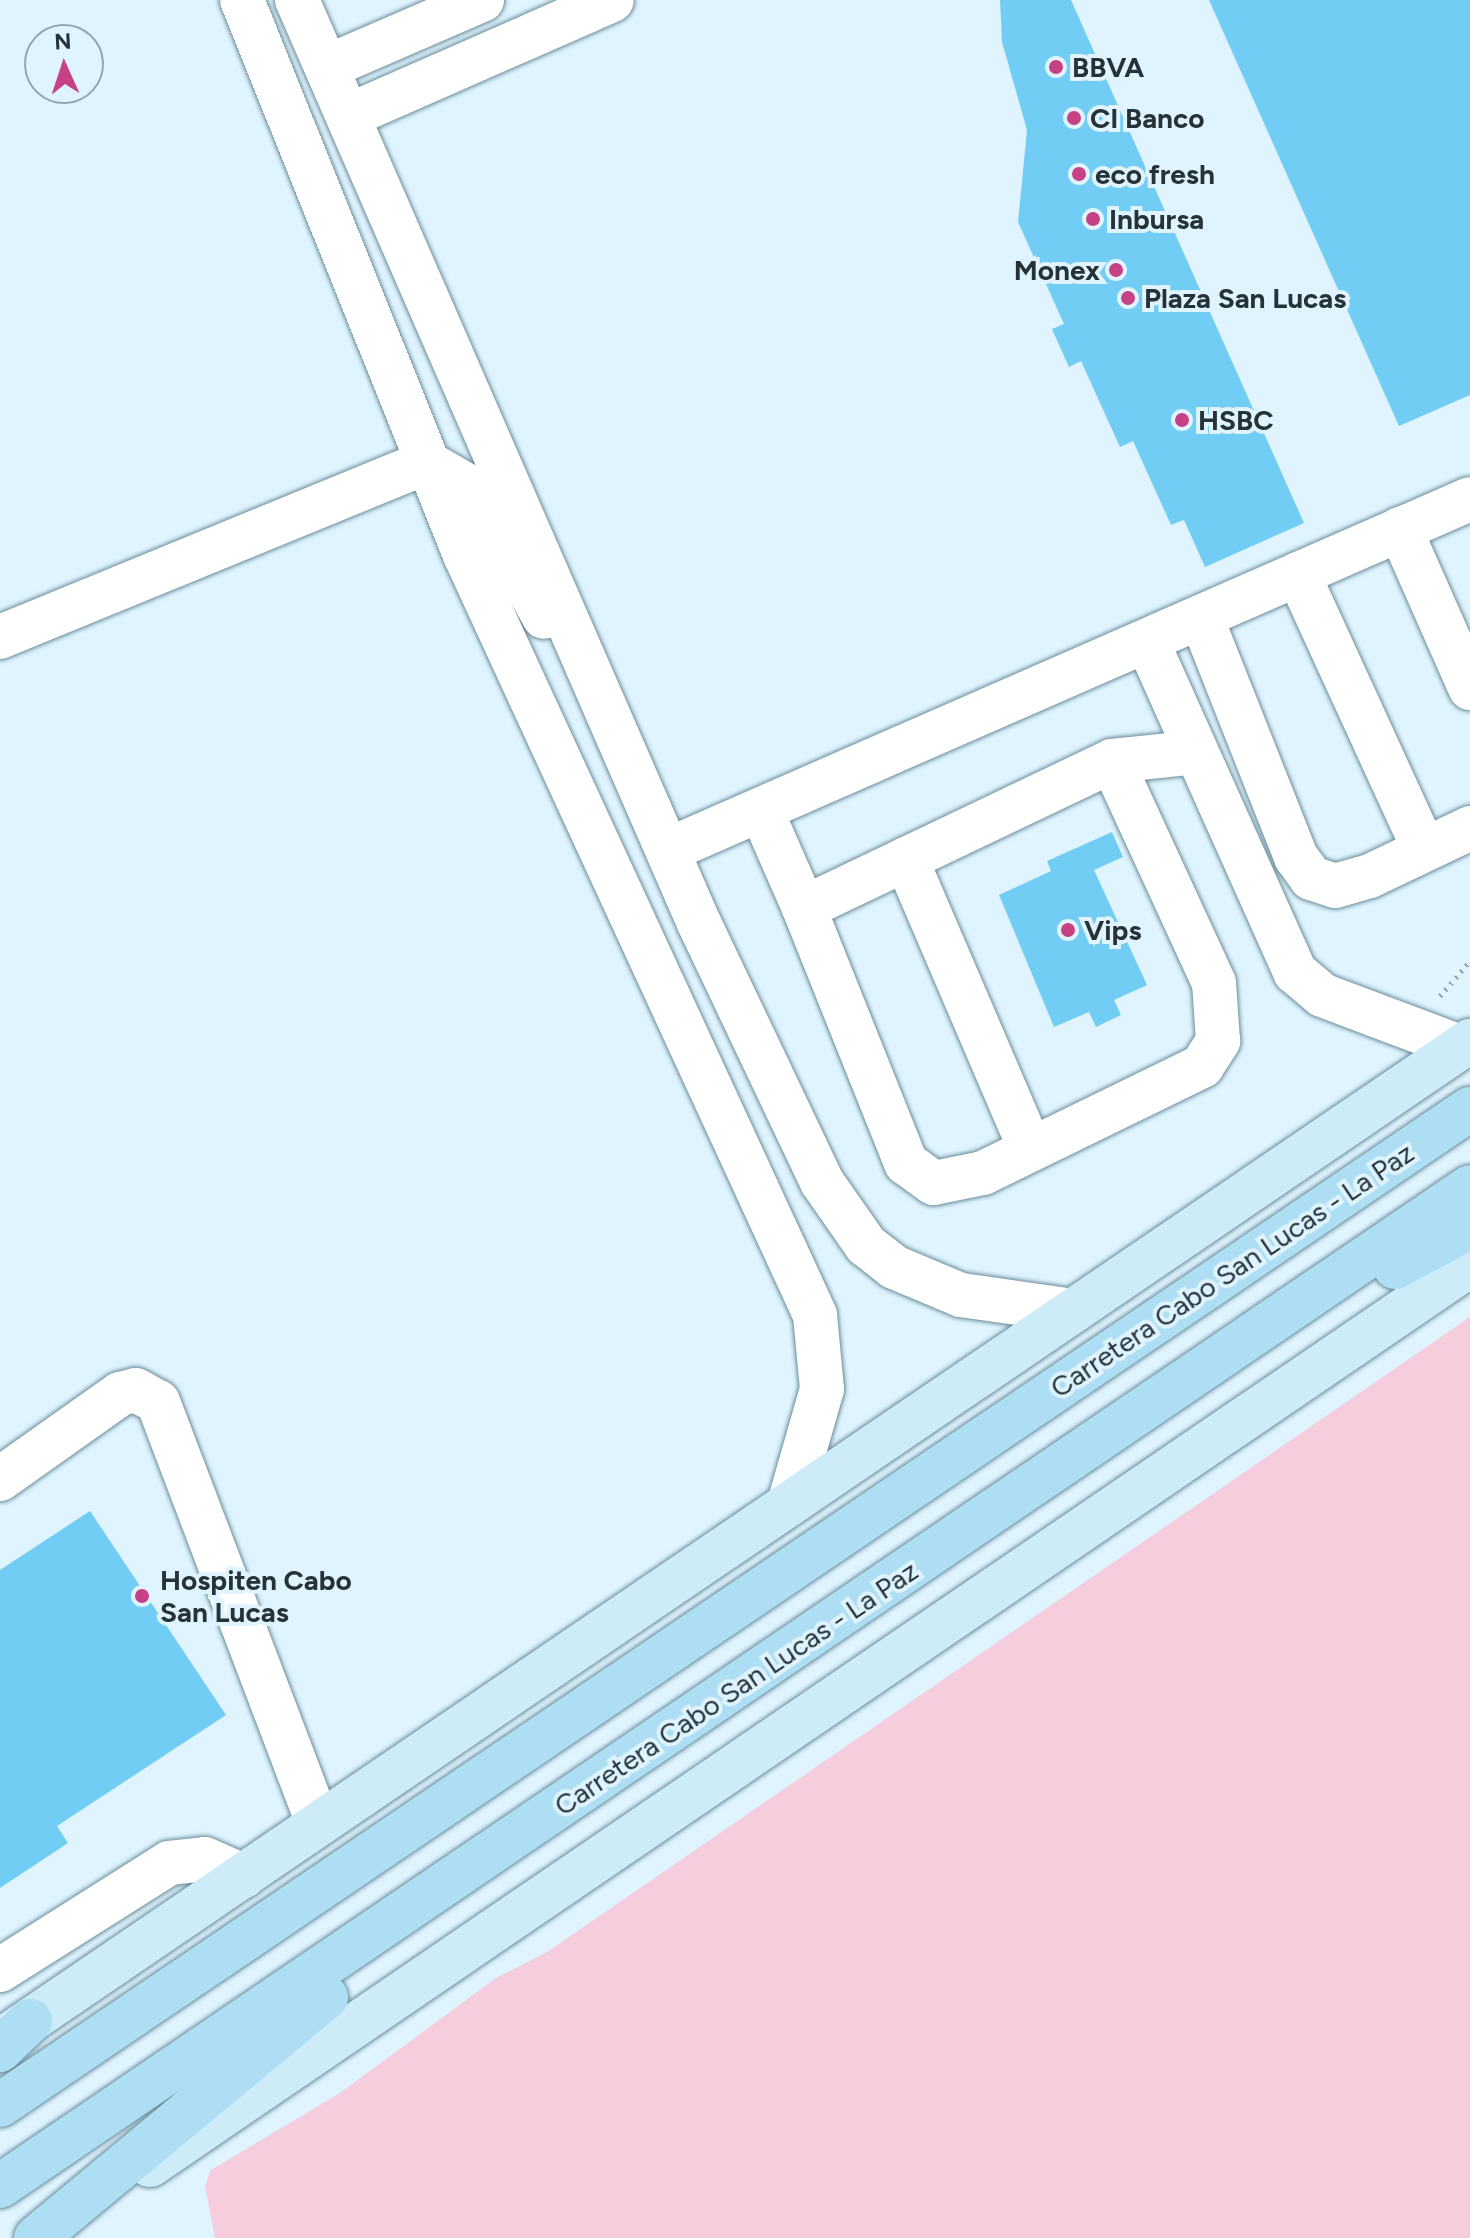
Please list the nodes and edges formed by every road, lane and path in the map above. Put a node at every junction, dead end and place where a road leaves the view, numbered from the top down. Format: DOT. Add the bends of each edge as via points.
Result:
graph roads {
  1 [pos="242,0"];
  2 [pos="297,0"];
  3 [pos="482,0"];
  4 [pos="612,0"];
  5 [pos="327,67"];
  6 [pos="348,116"];
  7 [pos="426,462"];
  8 [pos="1470,499"];
  9 [pos="1400,529"];
  10 [pos="1298,574"];
  11 [pos="1201,617"];
  12 [pos="572,627"];
  13 [pos="0,637"];
  14 [pos="1147,641"];
  15 [pos="1470,688"];
  16 [pos="1196,752"];
  17 [pos="1112,761"];
  18 [pos="761,810"];
  19 [pos="1470,828"];
  20 [pos="1422,845"];
  21 [pos="668,850"];
  22 [pos="906,859"];
  23 [pos="804,908"];
  24 [pos="1465,1044"];
  25 [pos="1470,1109"];
  26 [pos="1030,1149"];
  27 [pos="1470,1187"];
  28 [pos="1470,1227"];
  29 [pos="1470,1265"];
  30 [pos="1073,1311"];
  31 [pos="1201,1368"];
  32 [pos="0,1479"];
  33 [pos="789,1504"];
  34 [pos="318,1823"];
  35 [pos="516,1839"];
  36 [pos="243,1876"];
  37 [pos="0,1970"];
  38 [pos="8,2036"];
  39 [pos="0,2105"];
  40 [pos="0,2186"];
  41 [pos="36,2238"];
  42 [pos="42,2238"];
  1 -- 7 [label="street"];
  2 -- 5 [label="street"];
  3 -- 5 [label="street"];
  4 -- 6 [label="street"];
  5 -- 6 [label="street"];
  6 -- 12 [label="street"];
  7 -- 12 [label="street" via="473,489 534,607"];
  7 -- 13 [label="street"];
  7 -- 33 [label="street" via="815,1315 822,1389"];
  8 -- 9 [label="street"];
  9 -- 10 [label="street"];
  9 -- 15 [label="street"];
  10 -- 11 [label="street"];
  10 -- 20 [label="street"];
  11 -- 14 [label="street"];
  11 -- 20 [label="street" via="1296,857 1311,878 1335,886 1370,876"];
  12 -- 21 [label="street"];
  14 -- 16 [label="street"];
  14 -- 18 [label="street"];
  16 -- 17 [label="street"];
  16 -- 24 [label="street" via="1295,972 1322,995"];
  17 -- 22 [label="street"];
  17 -- 26 [label="street" via="1214,983 1218,1041 1202,1066"];
  18 -- 21 [label="street"];
  18 -- 23 [label="street"];
  19 -- 20 [label="street"];
  21 -- 30 [label="street" via="822,1182 866,1245 894,1267 961,1295"];
  22 -- 23 [label="street"];
  22 -- 26 [label="street"];
  23 -- 26 [label="street" via="906,1163 934,1183 960,1181"];
  24 -- 30 [label="main road"];
  25 -- 39 [label="highway, Carretera Cabo San Lucas - La Paz"];
  27 -- 31 [label="highway, Carretera Cabo San Lucas - La Paz"];
  28 -- 31 [label="highway"];
  29 -- 42 [label="main road"];
  30 -- 33 [label="main road"];
  31 -- 35 [label="highway, Carretera Cabo San Lucas - La Paz"];
  32 -- 34 [label="street" via="120,1394 136,1390 158,1402"];
  33 -- 34 [label="main road"];
  34 -- 36 [label="main road"];
  35 -- 40 [label="highway, Carretera Cabo San Lucas - La Paz"];
  35 -- 41 [label="highway"];
  36 -- 37 [label="street" via="205,1859 169,1863"];
  36 -- 38 [label="main road"];
}
